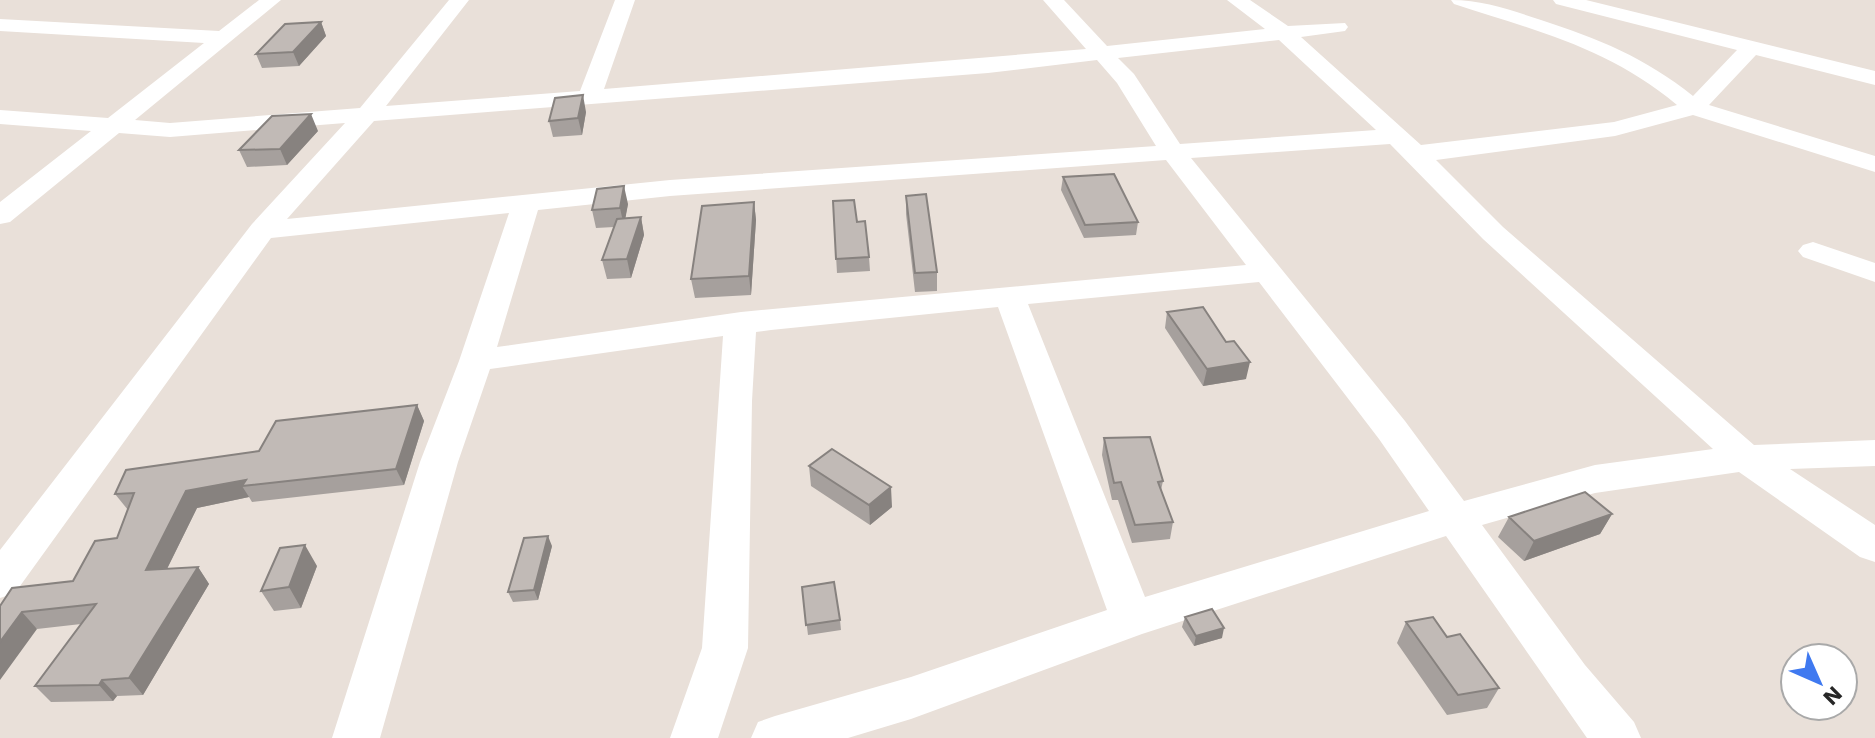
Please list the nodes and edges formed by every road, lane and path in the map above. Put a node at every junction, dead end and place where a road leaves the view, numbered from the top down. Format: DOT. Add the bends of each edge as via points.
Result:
graph roads {
  1 [pos="271,0"];
  2 [pos="459,0"];
  3 [pos="625,0"];
  4 [pos="1053,0"];
  5 [pos="1237,0"];
  6 [pos="1461,0"];
  7 [pos="1563,0"];
  8 [pos="0,25"];
  9 [pos="1338,27"];
  10 [pos="1285,34"];
  11 [pos="225,38"];
  12 [pos="1752,47"];
  13 [pos="1103,52"];
  14 [pos="1875,78"];
  15 [pos="590,96"];
  16 [pos="1694,108"];
  17 [pos="369,112"];
  18 [pos="0,117"];
  19 [pos="112,127"];
  20 [pos="1405,145"];
  21 [pos="1172,151"];
  22 [pos="1875,164"];
  23 [pos="526,203"];
  24 [pos="5,208"];
  25 [pos="262,230"];
  26 [pos="1813,251"];
  27 [pos="1266,272"];
  28 [pos="1875,273"];
  29 [pos="1010,297"];
  30 [pos="741,322"];
  31 [pos="476,361"];
  32 [pos="1875,453"];
  33 [pos="1746,458"];
  34 [pos="1456,518"];
  35 [pos="1875,546"];
  36 [pos="0,581"];
  37 [pos="1132,619"];
  38 [pos="356,738"];
  39 [pos="694,738"];
  40 [pos="775,738"];
  41 [pos="1617,738"];
  1 -- 11 [label="street"];
  2 -- 17 [label="street"];
  3 -- 15 [label="street"];
  4 -- 13 [label="street"];
  5 -- 10 [label="street"];
  6 -- 16 [label="street" via="1601,46 1655,76"];
  7 -- 12 [label="street"];
  8 -- 11 [label="street"];
  9 -- 10 [label="street"];
  10 -- 13 [label="street"];
  10 -- 20 [label="street"];
  11 -- 19 [label="street"];
  12 -- 14 [label="street"];
  12 -- 16 [label="street"];
  13 -- 15 [label="street" via="988,66"];
  13 -- 21 [label="street"];
  15 -- 17 [label="street"];
  16 -- 20 [label="street" via="1615,129 1457,151"];
  16 -- 22 [label="street"];
  17 -- 19 [label="street" via="170,130"];
  17 -- 25 [label="street"];
  18 -- 19 [label="street"];
  19 -- 24 [label="street"];
  20 -- 21 [label="street"];
  20 -- 33 [label="street" via="1493,233"];
  21 -- 23 [label="street"];
  21 -- 27 [label="street"];
  23 -- 25 [label="street"];
  23 -- 31 [label="street"];
  25 -- 36 [label="street"];
  26 -- 28 [label="street"];
  27 -- 29 [label="street"];
  27 -- 34 [label="street"];
  29 -- 30 [label="street"];
  29 -- 37 [label="street"];
  30 -- 31 [label="street"];
  30 -- 39 [label="street" via="725,648"];
  31 -- 38 [label="street" via="439,462"];
  32 -- 33 [label="street"];
  33 -- 34 [label="street" via="1595,479"];
  33 -- 35 [label="street"];
  34 -- 37 [label="street"];
  34 -- 41 [label="street"];
  37 -- 40 [label="street" via="911,698"];
}
